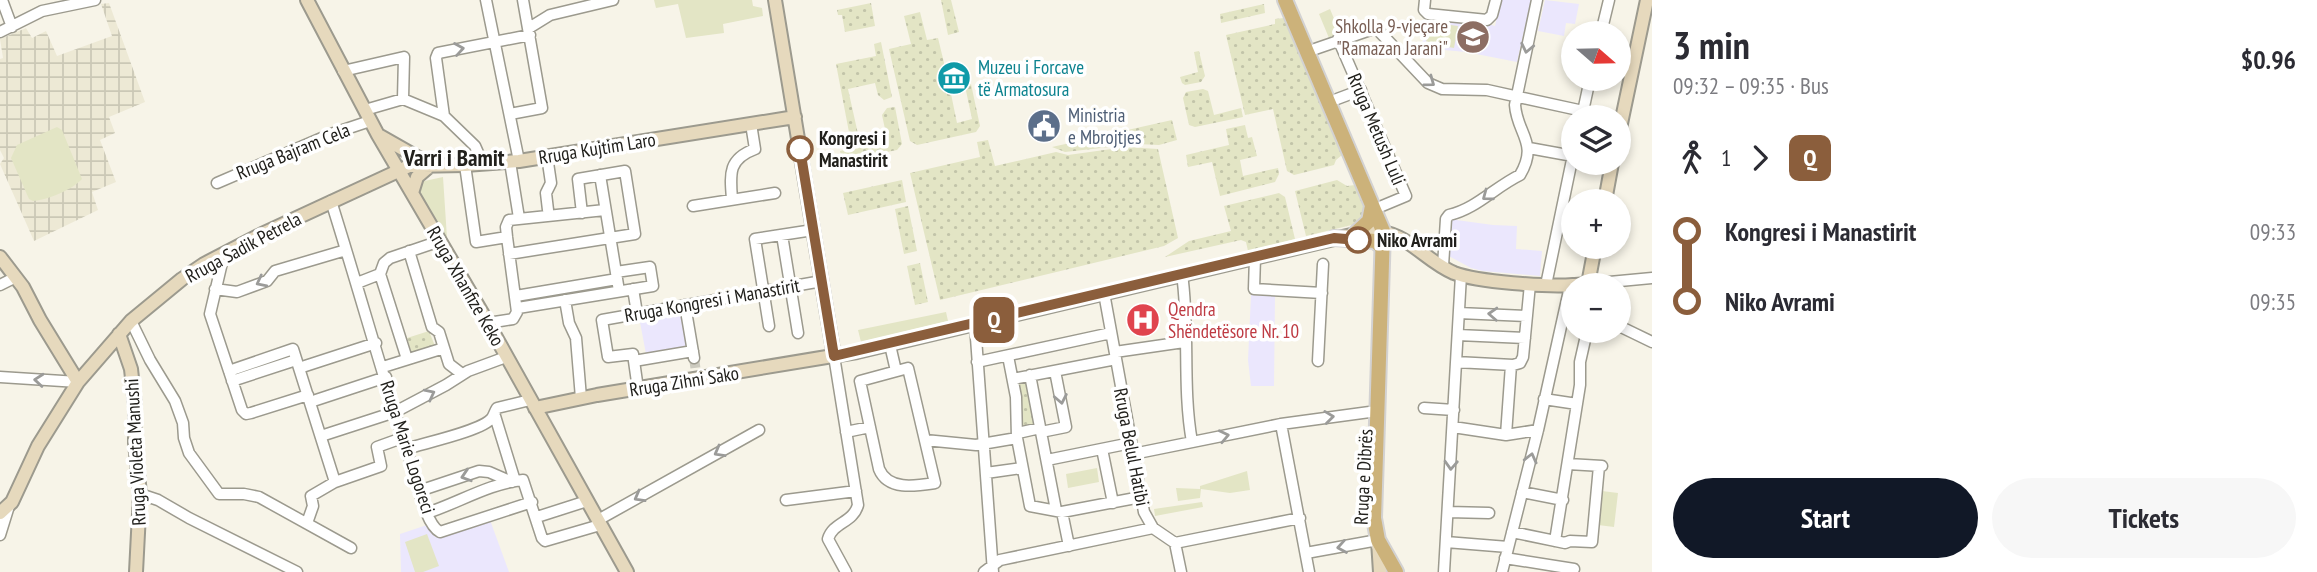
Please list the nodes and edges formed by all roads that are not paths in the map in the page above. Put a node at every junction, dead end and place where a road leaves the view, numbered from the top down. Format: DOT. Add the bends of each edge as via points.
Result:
graph roads {
  1 [pos="2,0"];
  2 [pos="89,0"];
  3 [pos="95,0"];
  4 [pos="307,0"];
  5 [pos="486,0"];
  6 [pos="523,0"];
  7 [pos="613,0"];
  8 [pos="775,0"];
  9 [pos="1285,0"];
  10 [pos="1295,0"];
  11 [pos="1425,0"];
  12 [pos="1496,0"];
  13 [pos="1537,0"];
  14 [pos="1609,0"];
  15 [pos="1647,0"];
  16 [pos="1604,21"];
  17 [pos="12,27"];
  18 [pos="0,32"];
  19 [pos="530,32"];
  20 [pos="1339,39"];
  21 [pos="495,43"];
  22 [pos="1315,49"];
  23 [pos="343,71"];
  24 [pos="1361,90"];
  25 [pos="1517,96"];
  26 [pos="403,99"];
  27 [pos="1337,99"];
  28 [pos="1625,105"];
  29 [pos="1561,108"];
  30 [pos="510,114"];
  31 [pos="368,115"];
  32 [pos="444,116"];
  33 [pos="795,117"];
  34 [pos="751,124"];
  35 [pos="378,135"];
  36 [pos="1529,148"];
  37 [pos="1561,153"];
  38 [pos="547,156"];
  39 [pos="515,161"];
  40 [pos="483,164"];
  41 [pos="431,165"];
  42 [pos="465,165"];
  43 [pos="398,170"];
  44 [pos="600,175"];
  45 [pos="1569,175"];
  46 [pos="217,183"];
  47 [pos="775,192"];
  48 [pos="412,193"];
  49 [pos="732,199"];
  50 [pos="331,201"];
  51 [pos="693,206"];
  52 [pos="1377,206"];
  53 [pos="548,209"];
  54 [pos="605,211"];
  55 [pos="582,213"];
  56 [pos="519,218"];
  57 [pos="813,230"];
  58 [pos="1356,233"];
  59 [pos="1387,233"];
  60 [pos="782,235"];
  61 [pos="507,237"];
  62 [pos="610,238"];
  63 [pos="1334,238"];
  64 [pos="440,241"];
  65 [pos="1383,248"];
  66 [pos="346,250"];
  67 [pos="409,251"];
  68 [pos="224,254"];
  69 [pos="509,254"];
  70 [pos="0,257"];
  71 [pos="1255,257"];
  72 [pos="1323,264"];
  73 [pos="1443,267"];
  74 [pos="380,274"];
  75 [pos="1181,274"];
  76 [pos="1461,275"];
  77 [pos="617,276"];
  78 [pos="16,277"];
  79 [pos="1652,278"];
  80 [pos="1631,280"];
  81 [pos="821,281"];
  82 [pos="357,283"];
  83 [pos="1530,284"];
  84 [pos="0,285"];
  85 [pos="1546,285"];
  86 [pos="1561,285"];
  87 [pos="791,286"];
  88 [pos="215,289"];
  89 [pos="633,289"];
  90 [pos="619,291"];
  91 [pos="764,291"];
  92 [pos="1104,293"];
  93 [pos="1322,293"];
  94 [pos="516,296"];
  95 [pos="565,300"];
  96 [pos="685,305"];
  97 [pos="518,308"];
  98 [pos="637,313"];
  99 [pos="1459,313"];
  100 [pos="1527,316"];
  101 [pos="131,321"];
  102 [pos="488,323"];
  103 [pos="975,324"];
  104 [pos="769,326"];
  105 [pos="1631,332"];
  106 [pos="798,333"];
  107 [pos="1111,333"];
  108 [pos="119,334"];
  109 [pos="1458,335"];
  110 [pos="1525,338"];
  111 [pos="1184,342"];
  112 [pos="1652,342"];
  113 [pos="376,343"];
  114 [pos="1564,343"];
  115 [pos="1584,343"];
  116 [pos="890,345"];
  117 [pos="443,348"];
  118 [pos="1115,355"];
  119 [pos="834,356"];
  120 [pos="1008,356"];
  121 [pos="506,357"];
  122 [pos="407,359"];
  123 [pos="634,361"];
  124 [pos="1318,361"];
  125 [pos="977,362"];
  126 [pos="1457,362"];
  127 [pos="297,364"];
  128 [pos="1511,365"];
  129 [pos="1055,370"];
  130 [pos="229,371"];
  131 [pos="896,371"];
  132 [pos="384,372"];
  133 [pos="462,374"];
  134 [pos="1030,375"];
  135 [pos="0,377"];
  136 [pos="1013,379"];
  137 [pos="78,382"];
  138 [pos="232,382"];
  139 [pos="638,388"];
  140 [pos="581,398"];
  141 [pos="309,399"];
  142 [pos="1544,399"];
  143 [pos="532,404"];
  144 [pos="1577,404"];
  145 [pos="1424,408"];
  146 [pos="1454,410"];
  147 [pos="1377,411"];
  148 [pos="395,412"];
  149 [pos="495,415"];
  150 [pos="1281,424"];
  151 [pos="870,426"];
  152 [pos="1453,427"];
  153 [pos="759,430"];
  154 [pos="1041,430"];
  155 [pos="1538,430"];
  156 [pos="846,432"];
  157 [pos="1017,435"];
  158 [pos="1506,435"];
  159 [pos="321,436"];
  160 [pos="402,438"];
  161 [pos="925,440"];
  162 [pos="1192,442"];
  163 [pos="984,444"];
  164 [pos="406,449"];
  165 [pos="1102,449"];
  166 [pos="1132,449"];
  167 [pos="1047,460"];
  168 [pos="1568,464"];
  169 [pos="1023,468"];
  170 [pos="986,473"];
  171 [pos="335,482"];
  172 [pos="514,482"];
  173 [pos="419,491"];
  174 [pos="856,491"];
  175 [pos="1522,492"];
  176 [pos="140,494"];
  177 [pos="1141,498"];
  178 [pos="786,500"];
  179 [pos="1563,500"];
  180 [pos="587,501"];
  181 [pos="532,502"];
  182 [pos="1113,503"];
  183 [pos="5,509"];
  184 [pos="1059,511"];
  185 [pos="1448,512"];
  186 [pos="427,513"];
  187 [pos="1489,513"];
  188 [pos="537,517"];
  189 [pos="1300,519"];
  190 [pos="307,523"];
  191 [pos="599,523"];
  192 [pos="1153,527"];
  193 [pos="1512,532"];
  194 [pos="0,535"];
  195 [pos="1378,540"];
  196 [pos="1555,541"];
  197 [pos="1446,542"];
  198 [pos="1175,543"];
  199 [pos="1069,546"];
  200 [pos="1508,547"];
  201 [pos="351,548"];
  202 [pos="1306,553"];
  203 [pos="1506,558"];
  204 [pos="1574,569"];
  205 [pos="990,570"];
  206 [pos="136,572"];
  207 [pos="297,572"];
  208 [pos="627,572"];
  209 [pos="846,572"];
  210 [pos="1181,572"];
  211 [pos="1309,572"];
  212 [pos="1380,572"];
  213 [pos="1396,572"];
  214 [pos="1444,572"];
  215 [pos="1502,572"];
  1 -- 17 [label="street"];
  2 -- 3 [label="street"];
  2 -- 17 [label="street" via="43,11"];
  4 -- 23 [label="street, Rruga Xhanfize Keko"];
  5 -- 21 [label="street"];
  6 -- 19 [label="street"];
  7 -- 19 [label="street" via="550,15"];
  8 -- 33 [label="street, Rruga Kongresi i Manastirit"];
  9 -- 52 [label="main road, Rruga e Dibrës"];
  10 -- 22 [label="main road, Rruga e Dibrës"];
  11 -- 12 [label="street" via="1428,14 1487,20"];
  13 -- 25 [label="street, one-way"];
  14 -- 16 [label="street"];
  15 -- 28 [label="street"];
  17 -- 18 [label="street"];
  19 -- 21 [label="street"];
  19 -- 30 [label="street" via="542,108"];
  20 -- 22 [label="street"];
  20 -- 24 [label="street, Rruga Metush Luli"];
  20 -- 25 [label="street, one-way" via="1377,28 1432,86"];
  21 -- 30 [label="street"];
  32 -- 21 [label="street, one-way" via="438,53"];
  22 -- 27 [label="main road, Rruga e Dibrës"];
  23 -- 26 [label="street" via="404,57"];
  23 -- 31 [label="street, Rruga Xhanfize Keko"];
  24 -- 27 [label="street"];
  24 -- 52 [label="street, Rruga Metush Luli" via="1406,196"];
  25 -- 29 [label="street"];
  25 -- 36 [label="street" via="1516,111"];
  26 -- 31 [label="street, Rruga Bajram Cela"];
  26 -- 32 [label="street"];
  27 -- 52 [label="main road, Rruga e Dibrës"];
  30 -- 39 [label="street"];
  31 -- 35 [label="street, Rruga Xhanfize Keko"];
  31 -- 46 [label="street, Rruga Bajram Cela"];
  32 -- 40 [label="street" via="475,146"];
  33 -- 34 [label="street, Rruga Kujtim Laro"];
  33 -- 57 [label="street, Rruga Kongresi i Manastirit"];
  34 -- 38 [label="street, Rruga Kujtim Laro"];
  34 -- 49 [label="street" via="755,149 734,164"];
  35 -- 41 [label="street"];
  35 -- 43 [label="street, Rruga Xhanfize Keko"];
  36 -- 37 [label="street"];
  36 -- 73 [label="street, one-way" via="1520,176 1446,219"];
  38 -- 39 [label="street, Rruga Kujtim Laro"];
  38 -- 53 [label="street"];
  39 -- 40 [label="street, Rruga Kujtim Laro"];
  39 -- 56 [label="street"];
  40 -- 42 [label="street, Rruga Kujtim Laro"];
  41 -- 42 [label="street, Rruga Kujtim Laro"];
  41 -- 43 [label="street, Rruga Kujtim Laro"];
  41 -- 48 [label="street" via="417,177"];
  42 -- 61 [label="street" via="476,242"];
  43 -- 48 [label="street, Rruga Xhanfize Keko"];
  43 -- 50 [label="street, Rruga Sadik Petrela"];
  44 -- 54 [label="street"];
  44 -- 55 [label="street" via="578,179"];
  44 -- 62 [label="street" via="625,171 633,221 635,234"];
  45 -- 85 [label="street"];
  47 -- 49 [label="street"];
  48 -- 64 [label="street, Rruga Xhanfize Keko"];
  49 -- 51 [label="street"];
  50 -- 66 [label="street, Rruga Marie Logoreci"];
  50 -- 68 [label="street, Rruga Sadik Petrela"];
  52 -- 58 [label="main road"];
  52 -- 59 [label="main road, Rruga e Dibrës"];
  54 -- 55 [label="street"];
  54 -- 62 [label="street"];
  55 -- 56 [label="street"];
  56 -- 61 [label="street" via="508,222"];
  57 -- 60 [label="street"];
  57 -- 81 [label="street, Rruga Kongresi i Manastirit"];
  58 -- 59 [label="street, Rruga Zihni Sako"];
  58 -- 63 [label="street, Rruga Zihni Sako"];
  59 -- 65 [label="main road, Rruga e Dibrës"];
  59 -- 73 [label="street" via="1404,239"];
  59 -- 195 [label="main road, Rruga e Dibrës"];
  60 -- 87 [label="street"];
  60 -- 91 [label="street" via="755,239"];
  61 -- 69 [label="street"];
  62 -- 69 [label="street"];
  62 -- 77 [label="street"];
  63 -- 65 [label="main road" via="1375,241"];
  63 -- 71 [label="street, Rruga Zihni Sako"];
  64 -- 67 [label="street"];
  64 -- 102 [label="street, Rruga Xhanfize Keko"];
  65 -- 147 [label="main road, Rruga e Dibrës"];
  66 -- 82 [label="street, Rruga Marie Logoreci"];
  66 -- 88 [label="street, one-way" via="275,271 267,281 237,292"];
  67 -- 74 [label="street" via="384,262"];
  67 -- 117 [label="street"];
  68 -- 88 [label="street"];
  68 -- 101 [label="street, Rruga Sadik Petrela" via="182,279"];
  69 -- 94 [label="street"];
  70 -- 78 [label="street"];
  71 -- 75 [label="street, Rruga Zihni Sako"];
  71 -- 93 [label="street" via="1254,289"];
  72 -- 93 [label="street"];
  73 -- 76 [label="street"];
  74 -- 82 [label="street"];
  74 -- 122 [label="street"];
  75 -- 92 [label="street, Rruga Zihni Sako"];
  75 -- 111 [label="street"];
  76 -- 83 [label="street"];
  76 -- 99 [label="street"];
  77 -- 89 [label="street" via="650,267 653,286"];
  77 -- 90 [label="street"];
  77 -- 94 [label="street"];
  78 -- 84 [label="street"];
  78 -- 137 [label="street"];
  79 -- 80 [label="street"];
  81 -- 87 [label="street, Rruga Kongresi i Manastirit"];
  81 -- 119 [label="street, Rruga Kongresi i Manastirit"];
  82 -- 113 [label="street, Rruga Marie Logoreci"];
  83 -- 85 [label="street"];
  83 -- 100 [label="street"];
  85 -- 86 [label="street"];
  87 -- 91 [label="street, Rruga Kongresi i Manastirit"];
  87 -- 106 [label="street"];
  88 -- 130 [label="street" via="210,314"];
  89 -- 90 [label="street"];
  89 -- 98 [label="street"];
  90 -- 95 [label="street"];
  91 -- 96 [label="street, Rruga Kongresi i Manastirit"];
  91 -- 104 [label="street"];
  92 -- 103 [label="street, Rruga Zihni Sako"];
  92 -- 107 [label="street, Rruga Belul Hatibi"];
  93 -- 124 [label="street"];
  94 -- 97 [label="street"];
  95 -- 97 [label="street"];
  95 -- 140 [label="street" via="576,338"];
  96 -- 98 [label="street, Rruga Kongresi i Manastirit"];
  96 -- 123 [label="street" via="693,355"];
  97 -- 102 [label="street" via="513,319"];
  98 -- 123 [label="street, Rruga Kongresi i Manastirit" via="602,320 608,357 633,354"];
  100 -- 99 [label="street, one-way"];
  99 -- 109 [label="street"];
  100 -- 110 [label="street"];
  101 -- 108 [label="street, Rruga Sadik Petrela"];
  101 -- 190 [label="street" via="176,401 189,453 219,494 259,498"];
  102 -- 121 [label="street, Rruga Xhanfize Keko"];
  103 -- 116 [label="street, Rruga Zihni Sako"];
  103 -- 125 [label="street, Rruga Belul Hatibi"];
  105 -- 112 [label="street"];
  107 -- 118 [label="street, Rruga Belul Hatibi"];
  107 -- 120 [label="street"];
  108 -- 137 [label="street, Rruga Sadik Petrela"];
  108 -- 176 [label="street, Rruga Violeta Manushi" via="131,369"];
  109 -- 110 [label="street"];
  109 -- 126 [label="street"];
  110 -- 128 [label="street" via="1520,363"];
  111 -- 118 [label="street"];
  111 -- 162 [label="street"];
  113 -- 127 [label="street"];
  113 -- 132 [label="street, Rruga Marie Logoreci"];
  114 -- 142 [label="street"];
  115 -- 144 [label="street"];
  116 -- 119 [label="street, Rruga Zihni Sako"];
  116 -- 131 [label="street"];
  117 -- 122 [label="street"];
  117 -- 133 [label="street" via="449,364"];
  118 -- 129 [label="street"];
  118 -- 166 [label="street, Rruga Belul Hatibi"];
  119 -- 139 [label="street, Rruga Zihni Sako"];
  119 -- 156 [label="street, Rruga Kongresi i Manastirit"];
  120 -- 125 [label="street"];
  120 -- 136 [label="street"];
  121 -- 133 [label="street"];
  121 -- 143 [label="street, Rruga Xhanfize Keko"];
  122 -- 132 [label="street"];
  123 -- 139 [label="street"];
  125 -- 163 [label="street, Rruga Belul Hatibi"];
  126 -- 128 [label="street"];
  126 -- 146 [label="street"];
  127 -- 130 [label="street" via="293,349"];
  127 -- 138 [label="street"];
  127 -- 141 [label="street"];
  128 -- 158 [label="street"];
  129 -- 134 [label="street"];
  129 -- 154 [label="street, one-way" via="1066,427"];
  130 -- 138 [label="street"];
  131 -- 151 [label="street" via="860,381"];
  131 -- 161 [label="street" via="908,368"];
  132 -- 141 [label="street"];
  132 -- 148 [label="street, Rruga Marie Logoreci"];
  148 -- 133 [label="street, one-way"];
  134 -- 136 [label="street"];
  134 -- 154 [label="street"];
  137 -- 135 [label="street, one-way"];
  136 -- 157 [label="street"];
  137 -- 183 [label="street, Rruga Sadik Petrela"];
  138 -- 141 [label="street" via="246,414"];
  139 -- 140 [label="street, Rruga Zihni Sako"];
  140 -- 143 [label="street, Rruga Zihni Sako"];
  141 -- 159 [label="street"];
  142 -- 144 [label="street"];
  142 -- 155 [label="street"];
  143 -- 149 [label="street" via="497,408"];
  143 -- 180 [label="street, Rruga Xhanfize Keko"];
  144 -- 168 [label="street"];
  145 -- 146 [label="street"];
  146 -- 152 [label="street"];
  150 -- 147 [label="street, one-way"];
  147 -- 195 [label="main road, Rruga e Dibrës" via="1373,509"];
  148 -- 159 [label="street"];
  148 -- 160 [label="street, Rruga Marie Logoreci"];
  149 -- 164 [label="street" via="473,430"];
  149 -- 172 [label="street"];
  162 -- 150 [label="street, one-way"];
  150 -- 189 [label="street"];
  151 -- 156 [label="street"];
  151 -- 161 [label="street" via="881,475 901,485 935,483"];
  152 -- 158 [label="street"];
  152 -- 185 [label="street, one-way"];
  153 -- 191 [label="street, one-way"];
  154 -- 157 [label="street"];
  154 -- 167 [label="street"];
  155 -- 158 [label="street"];
  175 -- 155 [label="street, one-way"];
  156 -- 174 [label="street, Rruga Kongresi i Manastirit"];
  157 -- 163 [label="street"];
  157 -- 169 [label="street"];
  159 -- 171 [label="street"];
  160 -- 164 [label="street, Rruga Marie Logoreci"];
  160 -- 171 [label="street" via="377,447 381,466"];
  161 -- 163 [label="street"];
  162 -- 166 [label="street"];
  163 -- 170 [label="street, Rruga Belul Hatibi"];
  164 -- 173 [label="street, Rruga Marie Logoreci"];
  165 -- 166 [label="street"];
  165 -- 167 [label="street"];
  165 -- 182 [label="street"];
  166 -- 177 [label="street, Rruga Belul Hatibi"];
  167 -- 184 [label="street"];
  168 -- 179 [label="street"];
  168 -- 196 [label="street" via="1602,466 1592,542"];
  169 -- 170 [label="street"];
  169 -- 184 [label="street" via="1030,506"];
  170 -- 205 [label="street, Rruga Belul Hatibi"];
  171 -- 190 [label="street" via="311,496"];
  172 -- 173 [label="street, one-way" via="479,471"];
  172 -- 181 [label="street" via="523,480"];
  172 -- 186 [label="street"];
  173 -- 186 [label="street, Rruga Marie Logoreci"];
  174 -- 178 [label="street"];
  174 -- 209 [label="street, Rruga Kongresi i Manastirit" via="855,514 829,535"];
  175 -- 179 [label="street"];
  175 -- 193 [label="street"];
  176 -- 206 [label="street, Rruga Violeta Manushi"];
  176 -- 207 [label="street"];
  177 -- 182 [label="street"];
  177 -- 192 [label="street, Rruga Belul Hatibi"];
  179 -- 196 [label="street"];
  180 -- 188 [label="street"];
  180 -- 191 [label="street, Rruga Xhanfize Keko"];
  181 -- 186 [label="street, Rruga Marie Logoreci" via="440,532"];
  181 -- 188 [label="street"];
  182 -- 184 [label="street"];
  183 -- 194 [label="street"];
  184 -- 199 [label="street"];
  185 -- 187 [label="street"];
  185 -- 197 [label="street"];
  188 -- 191 [label="street" via="545,541"];
  189 -- 198 [label="street"];
  189 -- 202 [label="street"];
  190 -- 201 [label="street"];
  191 -- 208 [label="street, Rruga Xhanfize Keko"];
  192 -- 198 [label="street"];
  192 -- 199 [label="street, Rruga Belul Hatibi"];
  193 -- 196 [label="street"];
  193 -- 200 [label="street"];
  195 -- 202 [label="street, one-way"];
  195 -- 212 [label="street"];
  195 -- 213 [label="main road"];
  197 -- 200 [label="street"];
  197 -- 214 [label="street"];
  198 -- 210 [label="street"];
  199 -- 205 [label="street, Rruga Belul Hatibi" via="1000,560"];
  200 -- 203 [label="street"];
  202 -- 211 [label="street"];
  203 -- 204 [label="street"];
  203 -- 215 [label="street"];
}
